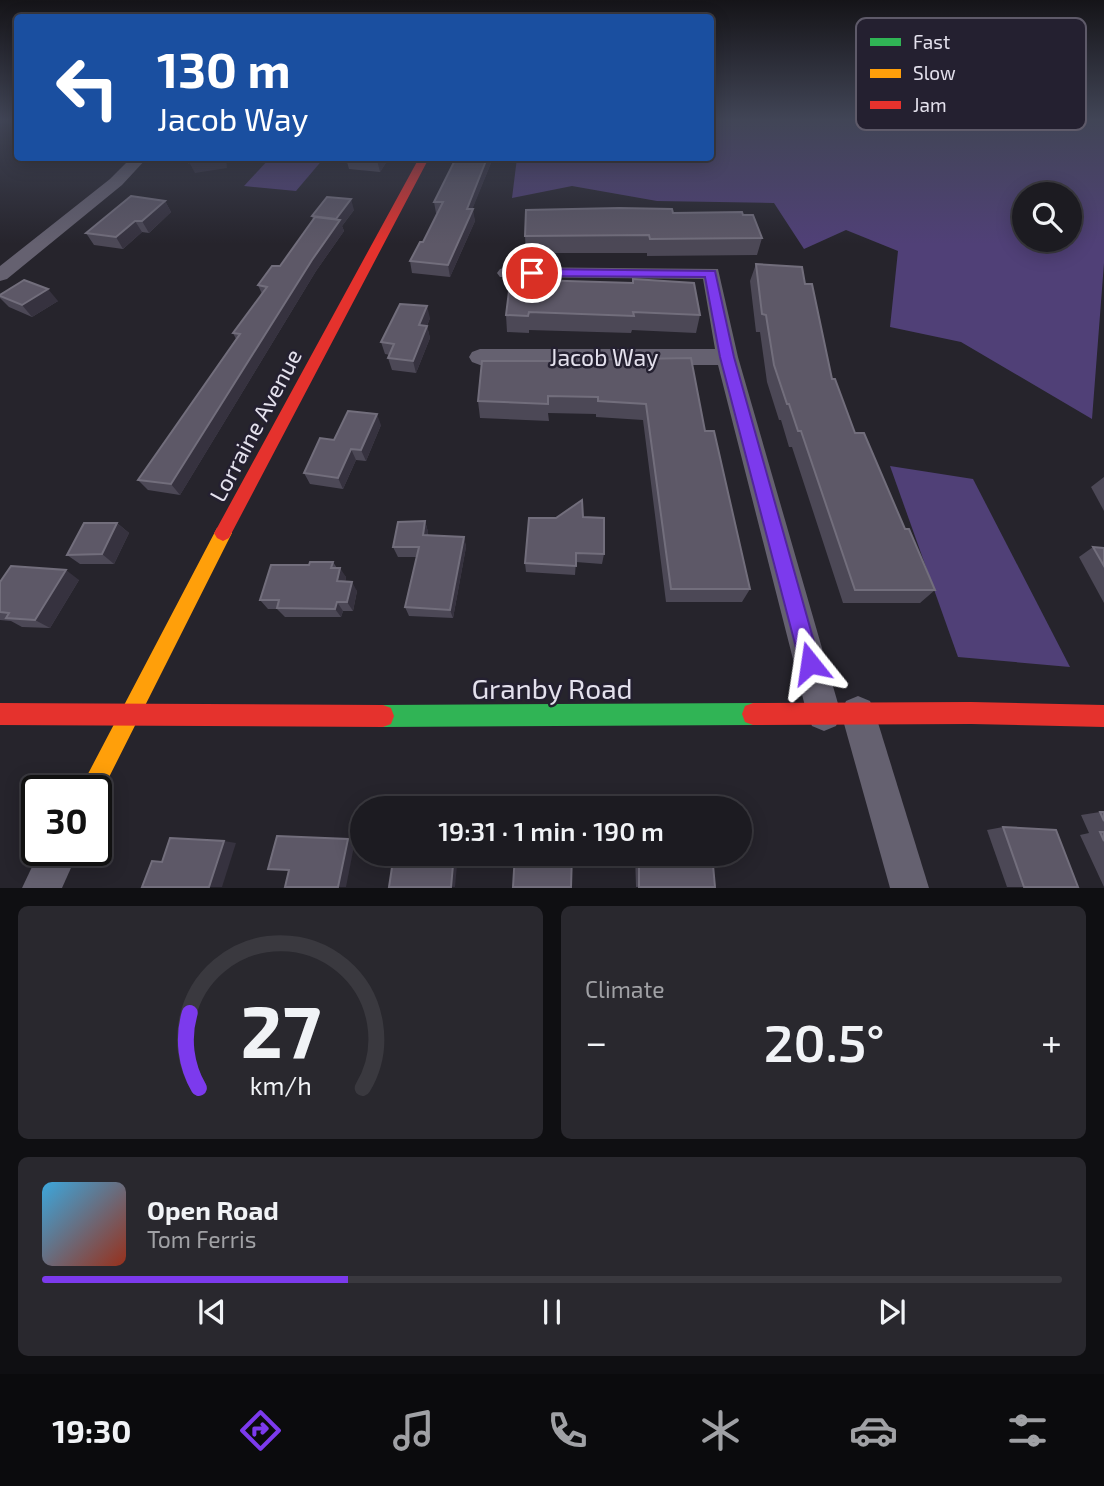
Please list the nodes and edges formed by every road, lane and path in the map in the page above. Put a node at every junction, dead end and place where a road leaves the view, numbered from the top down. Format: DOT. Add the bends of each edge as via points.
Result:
graph roads {
  1 [pos="136,161"];
  2 [pos="422,161"];
  3 [pos="507,273"];
  4 [pos="0,275"];
  5 [pos="480,357"];
  6 [pos="727,357"];
  7 [pos="841,713"];
  8 [pos="0,714"];
  9 [pos="128,715"];
  10 [pos="1104,716"];
  11 [pos="98,775"];
  12 [pos="52,866"];
  13 [pos="41,887"];
  14 [pos="910,887"];
  1 -- 4 [label="street"];
  2 -- 9 [label="street, Lorraine Avenue"];
  3 -- 6 [label="street" via="711,273"];
  5 -- 6 [label="street, Jacob Way"];
  6 -- 7 [label="street"];
  7 -- 9 [label="street, Granby Road"];
  7 -- 10 [label="street, Granby Road"];
  7 -- 14 [label="street"];
  8 -- 9 [label="street, Granby Road"];
  9 -- 11 [label="street, Lorraine Avenue"];
  12 -- 13 [label="street"];
}
